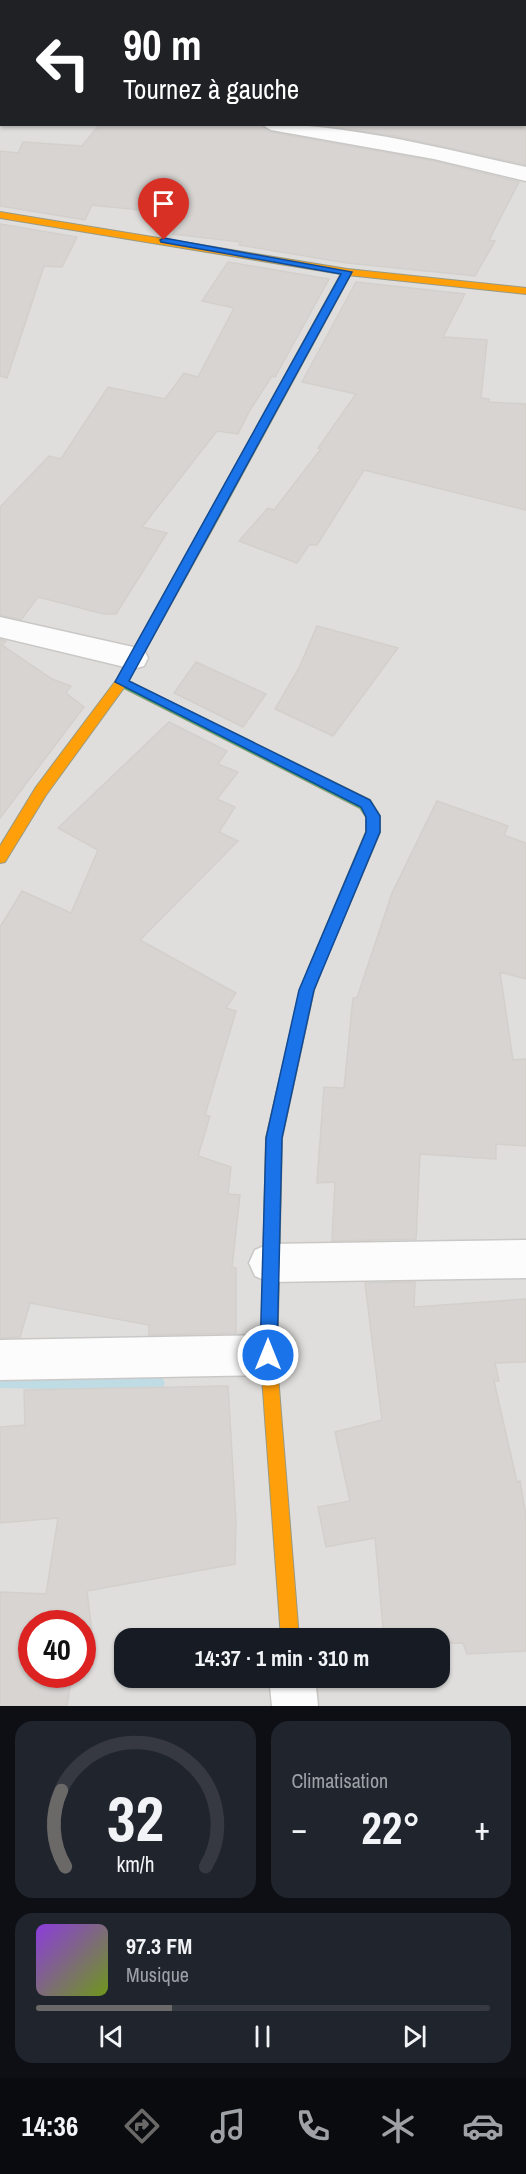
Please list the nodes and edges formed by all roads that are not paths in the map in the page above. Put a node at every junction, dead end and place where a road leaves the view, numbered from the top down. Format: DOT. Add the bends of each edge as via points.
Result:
graph roads {
  1 [pos="281,126"];
  2 [pos="526,174"];
  3 [pos="0,215"];
  4 [pos="347,272"];
  5 [pos="526,291"];
  6 [pos="0,627"];
  7 [pos="128,670"];
  8 [pos="0,858"];
  9 [pos="526,1259"];
  10 [pos="269,1263"];
  11 [pos="268,1355"];
  12 [pos="0,1360"];
  13 [pos="289,1628"];
  14 [pos="293,1688"];
  15 [pos="295,1706"];
  1 -- 2 [label="street"];
  3 -- 4 [label="street"];
  4 -- 5 [label="street"];
  4 -- 7 [label="street"];
  6 -- 7 [label="street"];
  7 -- 8 [label="street" via="41,791"];
  7 -- 10 [label="street" via="365,804 373,816 373,832 307,990 274,1138"];
  9 -- 10 [label="street"];
  10 -- 11 [label="street"];
  11 -- 12 [label="street"];
  11 -- 13 [label="street"];
  14 -- 15 [label="street"];
}
